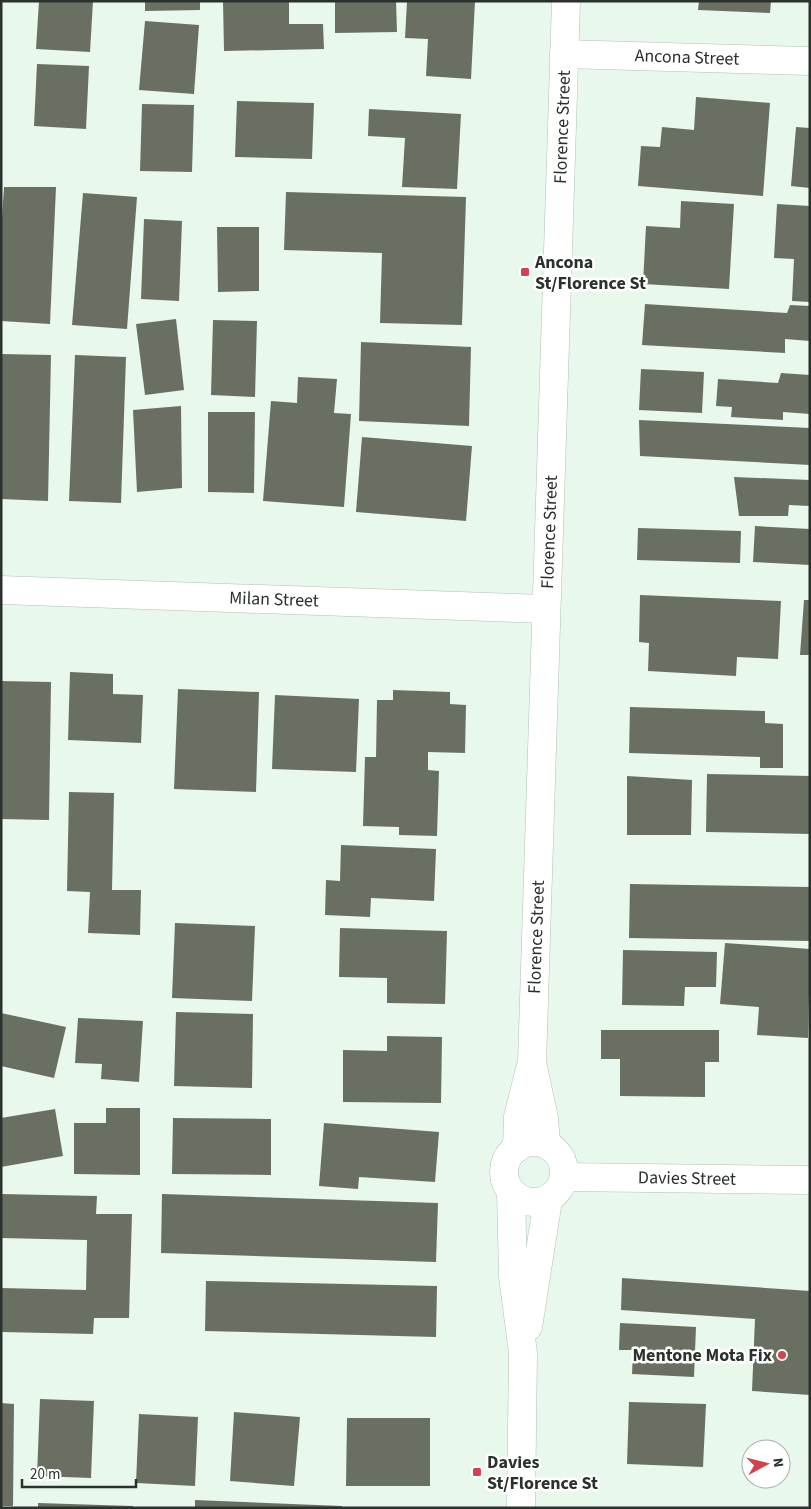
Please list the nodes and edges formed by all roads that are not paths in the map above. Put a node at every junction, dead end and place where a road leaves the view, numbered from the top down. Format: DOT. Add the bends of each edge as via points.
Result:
graph roads {
  1 [pos="566,1"];
  2 [pos="564,54"];
  3 [pos="810,61"];
  4 [pos="1,590"];
  5 [pos="546,609"];
  6 [pos="532,1063"];
  7 [pos="546,1144"];
  8 [pos="516,1148"];
  9 [pos="564,1177"];
  10 [pos="810,1180"];
  11 [pos="511,1192"];
  12 [pos="548,1200"];
  13 [pos="523,1353"];
  14 [pos="521,1508"];
  1 -- 2 [label="street, Florence Street"];
  2 -- 3 [label="street, Ancona Street"];
  2 -- 5 [label="street, Florence Street"];
  4 -- 5 [label="street, Milan Street"];
  5 -- 6 [label="street, Florence Street"];
  6 -- 7 [label="street, Florence Street"];
  6 -- 8 [label="street, Florence Street" via="518,1118"];
  7 -- 8 [label="street" via="535,1142"];
  7 -- 9 [label="street" via="561,1157"];
  8 -- 11 [label="street" via="505,1164 506,1184"];
  9 -- 10 [label="street, Davies Street"];
  9 -- 12 [label="street" via="556,1194"];
  11 -- 12 [label="street" via="528,1202"];
  11 -- 13 [label="street" via="513,1276"];
  12 -- 13 [label="street"];
  13 -- 14 [label="street"];
}
